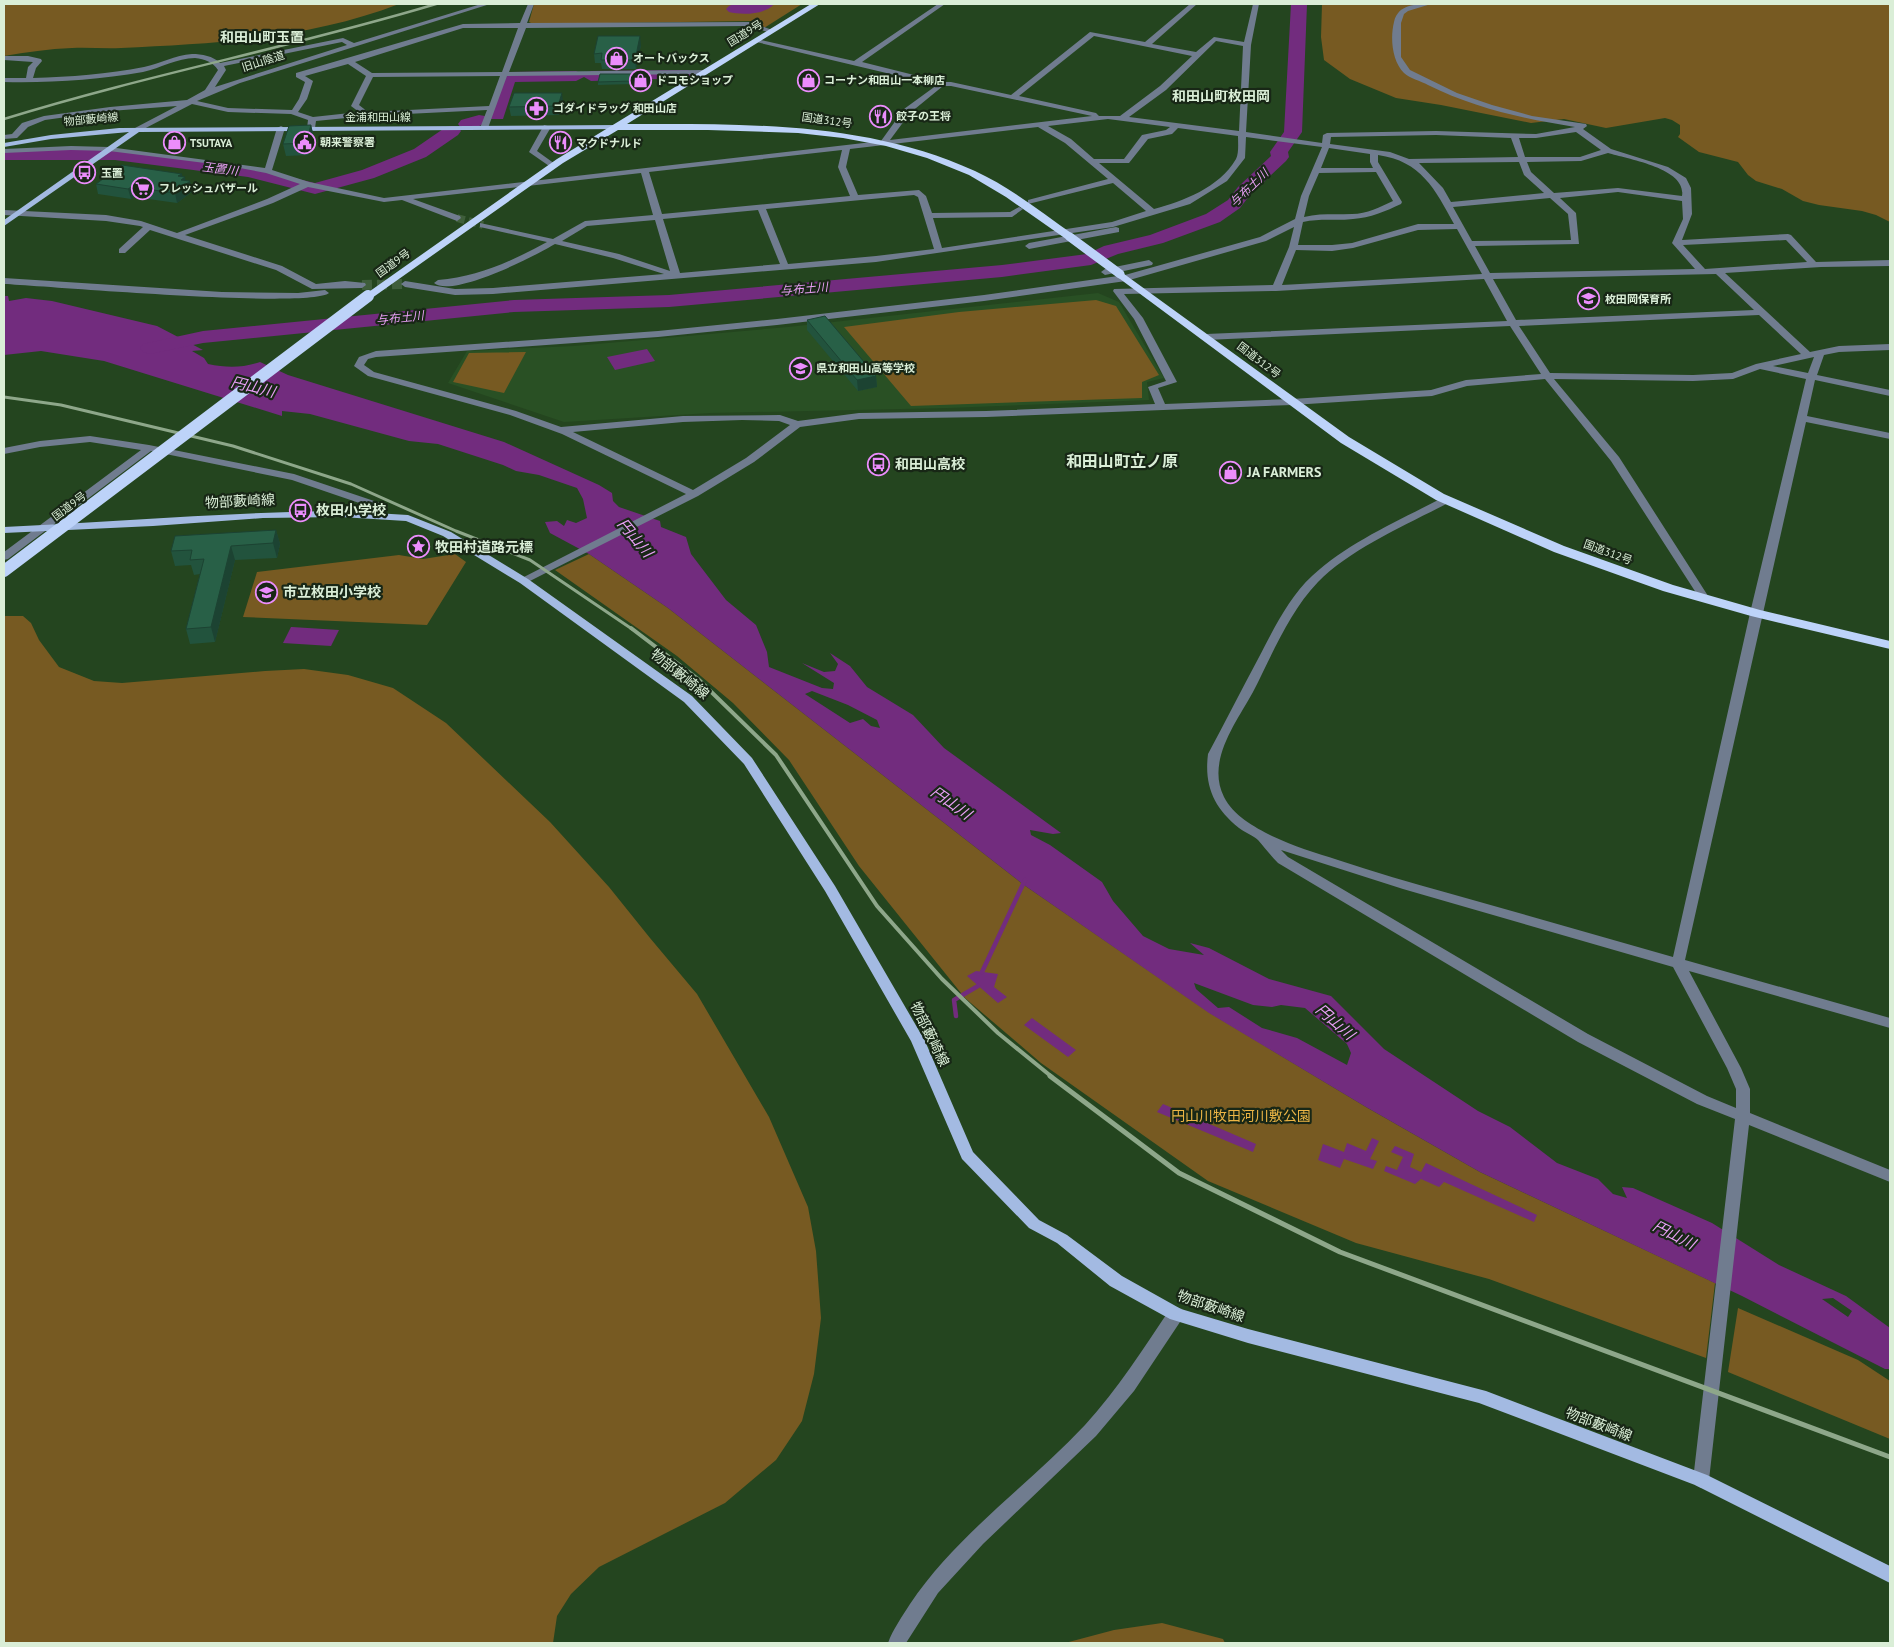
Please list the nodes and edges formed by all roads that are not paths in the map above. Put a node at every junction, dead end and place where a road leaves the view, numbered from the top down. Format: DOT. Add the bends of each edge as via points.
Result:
graph roads {
  1 [pos="487,4"];
  2 [pos="531,4"];
  3 [pos="816,4"];
  4 [pos="942,4"];
  5 [pos="1194,4"];
  6 [pos="1256,4"];
  7 [pos="1428,4"];
  8 [pos="521,26"];
  9 [pos="771,31"];
  10 [pos="369,40"];
  11 [pos="756,41"];
  12 [pos="1147,44"];
  13 [pos="352,45"];
  14 [pos="1247,45"];
  15 [pos="387,50"];
  16 [pos="1199,55"];
  17 [pos="4,58"];
  18 [pos="349,61"];
  19 [pos="856,63"];
  20 [pos="220,65"];
  21 [pos="706,72"];
  22 [pos="504,74"];
  23 [pos="370,75"];
  24 [pos="4,80"];
  25 [pos="29,80"];
  26 [pos="941,84"];
  27 [pos="208,92"];
  28 [pos="1013,97"];
  29 [pos="192,102"];
  30 [pos="491,108"];
  31 [pos="294,112"];
  32 [pos="366,114"];
  33 [pos="1108,118"];
  34 [pos="1122,118"];
  35 [pos="312,119"];
  36 [pos="1040,125"];
  37 [pos="1176,125"];
  38 [pos="547,127"];
  39 [pos="618,127"];
  40 [pos="282,128"];
  41 [pos="311,128"];
  42 [pos="484,128"];
  43 [pos="138,130"];
  44 [pos="1577,130"];
  45 [pos="1244,135"];
  46 [pos="1514,136"];
  47 [pos="4,137"];
  48 [pos="884,142"];
  49 [pos="4,145"];
  50 [pos="847,147"];
  51 [pos="1326,147"];
  52 [pos="4,151"];
  53 [pos="1607,151"];
  54 [pos="1374,152"];
  55 [pos="104,153"];
  56 [pos="1522,160"];
  57 [pos="1092,161"];
  58 [pos="1408,161"];
  59 [pos="552,166"];
  60 [pos="644,170"];
  61 [pos="1379,170"];
  62 [pos="1315,171"];
  63 [pos="268,172"];
  64 [pos="1114,180"];
  65 [pos="308,184"];
  66 [pos="525,185"];
  67 [pos="1554,196"];
  68 [pos="856,197"];
  69 [pos="403,198"];
  70 [pos="1686,198"];
  71 [pos="1031,202"];
  72 [pos="1448,205"];
  73 [pos="761,207"];
  74 [pos="1019,210"];
  75 [pos="1153,212"];
  76 [pos="4,213"];
  77 [pos="19,214"];
  78 [pos="929,216"];
  79 [pos="457,218"];
  80 [pos="658,218"];
  81 [pos="1298,222"];
  82 [pos="4,224"];
  83 [pos="483,225"];
  84 [pos="1460,226"];
  85 [pos="148,227"];
  86 [pos="1067,234"];
  87 [pos="176,236"];
  88 [pos="553,242"];
  89 [pos="1676,243"];
  90 [pos="1470,244"];
  91 [pos="1293,246"];
  92 [pos="965,247"];
  93 [pos="122,251"];
  94 [pos="939,251"];
  95 [pos="1202,257"];
  96 [pos="1890,263"];
  97 [pos="1814,265"];
  98 [pos="785,266"];
  99 [pos="1702,271"];
  100 [pos="1718,271"];
  101 [pos="676,275"];
  102 [pos="1123,276"];
  103 [pos="1487,276"];
  104 [pos="4,281"];
  105 [pos="1276,288"];
  106 [pos="1143,290"];
  107 [pos="1018,292"];
  108 [pos="1760,312"];
  109 [pos="1513,323"];
  110 [pos="1206,337"];
  111 [pos="1890,347"];
  112 [pos="1820,353"];
  113 [pos="1808,356"];
  114 [pos="1759,366"];
  115 [pos="1547,376"];
  116 [pos="1811,378"];
  117 [pos="1890,393"];
  118 [pos="1292,402"];
  119 [pos="1161,407"];
  120 [pos="1802,418"];
  121 [pos="797,424"];
  122 [pos="560,430"];
  123 [pos="1890,436"];
  124 [pos="149,448"];
  125 [pos="4,451"];
  126 [pos="692,495"];
  127 [pos="1446,500"];
  128 [pos="377,515"];
  129 [pos="44,528"];
  130 [pos="4,530"];
  131 [pos="4,557"];
  132 [pos="4,571"];
  133 [pos="524,581"];
  134 [pos="1705,599"];
  135 [pos="1756,613"];
  136 [pos="1890,644"];
  137 [pos="1258,834"];
  138 [pos="1678,964"];
  139 [pos="1890,1023"];
  140 [pos="1742,1118"];
  141 [pos="1890,1176"];
  142 [pos="1176,1314"];
  143 [pos="1701,1480"];
  144 [pos="1890,1575"];
  145 [pos="897,1643"];
  1 -- 10 [label="street, 旧山陰道"];
  2 -- 8 [label="street"];
  3 -- 9 [label="highway, 国道9号"];
  4 -- 19 [label="street"];
  5 -- 12 [label="street"];
  6 -- 14 [label="street"];
  7 -- 44 [label="street" via="1406,9 1397,23 1397,57 1407,72 1446,92 1489,107 1583,126"];
  8 -- 9 [label="street" via="750,24"];
  8 -- 15 [label="street" via="463,26"];
  8 -- 22 [label="street"];
  9 -- 11 [label="highway, 国道9号"];
  10 -- 13 [label="street, 旧山陰道"];
  10 -- 15 [label="street"];
  11 -- 19 [label="street"];
  11 -- 21 [label="highway, 国道9号"];
  12 -- 16 [label="street"];
  12 -- 28 [label="street" via="1093,34"];
  13 -- 20 [label="street" via="343,40"];
  13 -- 27 [label="street, 旧山陰道"];
  14 -- 16 [label="street" via="1214,40"];
  14 -- 45 [label="street"];
  15 -- 18 [label="street"];
  16 -- 34 [label="street" via="1163,88"];
  17 -- 25 [label="street" via="38,61 32,67"];
  18 -- 23 [label="street"];
  18 -- 31 [label="street" via="299,76 309,81"];
  19 -- 26 [label="street"];
  20 -- 25 [label="street" via="207,57 192,56 146,69"];
  20 -- 27 [label="street" via="222,70"];
  21 -- 22 [label="street"];
  21 -- 39 [label="highway, 国道9号"];
  22 -- 23 [label="street"];
  22 -- 30 [label="street"];
  23 -- 32 [label="street" via="355,106"];
  24 -- 25 [label="street"];
  26 -- 28 [label="street"];
  26 -- 48 [label="street" via="907,111"];
  27 -- 29 [label="street, 旧山陰道"];
  28 -- 33 [label="street"];
  29 -- 31 [label="street" via="228,110"];
  29 -- 43 [label="street, 旧山陰道"];
  29 -- 47 [label="street" via="44,118 25,125 14,136"];
  30 -- 32 [label="street"];
  30 -- 42 [label="street"];
  31 -- 35 [label="street"];
  32 -- 35 [label="street"];
  33 -- 34 [label="street"];
  33 -- 36 [label="street"];
  34 -- 37 [label="street"];
  35 -- 41 [label="street"];
  36 -- 48 [label="street"];
  36 -- 57 [label="street" via="1068,141"];
  37 -- 45 [label="street"];
  37 -- 57 [label="street" via="1169,132 1145,136 1126,161"];
  38 -- 39 [label="main road, 金浦和田山線"];
  38 -- 42 [label="main road, 金浦和田山線"];
  38 -- 59 [label="street" via="532,152"];
  39 -- 48 [label="highway, 国道312号" via="746,127"];
  39 -- 59 [label="highway, 国道9号"];
  40 -- 41 [label="main road, 金浦和田山線"];
  40 -- 43 [label="main road, 金浦和田山線"];
  40 -- 63 [label="street"];
  41 -- 42 [label="main road, 金浦和田山線"];
  43 -- 49 [label="main road, 物部藪崎線" via="51,136"];
  43 -- 55 [label="main road, 物部藪崎線"];
  44 -- 46 [label="street"];
  44 -- 53 [label="street" via="1588,134"];
  45 -- 51 [label="street"];
  45 -- 75 [label="street" via="1241,158 1224,179 1187,202"];
  46 -- 51 [label="street" via="1436,133 1327,135"];
  46 -- 56 [label="street"];
  48 -- 50 [label="street"];
  48 -- 86 [label="highway, 国道312号" via="936,157 973,174"];
  50 -- 60 [label="street"];
  50 -- 68 [label="street" via="842,167"];
  51 -- 54 [label="street"];
  51 -- 62 [label="street"];
  52 -- 55 [label="street" via="71,148"];
  53 -- 56 [label="street" via="1581,159"];
  53 -- 70 [label="street" via="1668,170 1683,180 1687,187"];
  54 -- 58 [label="street"];
  54 -- 61 [label="street" via="1374,162"];
  55 -- 63 [label="street" via="229,164"];
  55 -- 77 [label="main road, 物部藪崎線"];
  56 -- 58 [label="street"];
  56 -- 67 [label="street" via="1527,173"];
  57 -- 64 [label="street"];
  58 -- 72 [label="street" via="1428,174"];
  59 -- 66 [label="highway, 国道9号"];
  60 -- 66 [label="street"];
  60 -- 80 [label="street"];
  61 -- 62 [label="street"];
  61 -- 81 [label="street" via="1398,202 1377,212 1354,217 1317,216"];
  62 -- 81 [label="street" via="1304,196"];
  63 -- 65 [label="street"];
  64 -- 71 [label="street"];
  64 -- 75 [label="street"];
  65 -- 69 [label="street" via="373,199"];
  65 -- 87 [label="street"];
  66 -- 69 [label="street"];
  66 -- 132 [label="highway, 国道9号, bridge" via="368,296"];
  67 -- 70 [label="street" via="1618,190"];
  67 -- 72 [label="street"];
  67 -- 90 [label="street" via="1572,213 1576,242"];
  68 -- 73 [label="street"];
  68 -- 78 [label="street" via="916,192 922,196"];
  69 -- 79 [label="street"];
  70 -- 89 [label="street" via="1688,211"];
  72 -- 84 [label="street"];
  73 -- 80 [label="street"];
  73 -- 98 [label="street"];
  74 -- 78 [label="street" via="1012,214"];
  75 -- 86 [label="street"];
  75 -- 92 [label="street" via="1146,220 1080,239 1024,246"];
  76 -- 77 [label="street"];
  77 -- 82 [label="main road, 物部藪崎線"];
  77 -- 85 [label="street" via="106,218"];
  78 -- 94 [label="street"];
  80 -- 88 [label="street" via="585,224"];
  80 -- 101 [label="street"];
  81 -- 91 [label="street"];
  81 -- 95 [label="street" via="1263,239"];
  83 -- 88 [label="street"];
  84 -- 90 [label="street"];
  84 -- 91 [label="street" via="1418,227 1332,248"];
  85 -- 87 [label="street"];
  85 -- 93 [label="street"];
  86 -- 92 [label="street"];
  86 -- 102 [label="highway, 国道312号, bridge"];
  87 -- 104 [label="street" via="279,268 314,287 362,285 308,295 270,296"];
  88 -- 101 [label="street" via="616,256"];
  88 -- 101 [label="street" via="466,281 405,284 472,292"];
  89 -- 97 [label="street" via="1788,237"];
  89 -- 99 [label="street"];
  90 -- 103 [label="street"];
  91 -- 105 [label="street"];
  92 -- 94 [label="street"];
  94 -- 98 [label="street"];
  95 -- 102 [label="street"];
  95 -- 107 [label="street" via="1171,259"];
  96 -- 97 [label="street"];
  97 -- 100 [label="street"];
  98 -- 101 [label="street"];
  99 -- 100 [label="street"];
  99 -- 103 [label="street"];
  100 -- 108 [label="street"];
  102 -- 106 [label="highway, 国道312号"];
  102 -- 107 [label="street"];
  103 -- 105 [label="street"];
  103 -- 109 [label="street"];
  105 -- 106 [label="street"];
  106 -- 110 [label="highway, 国道312号"];
  106 -- 119 [label="street" via="1117,291 1138,318 1172,382 1153,386"];
  107 -- 122 [label="street" via="658,334 376,354 365,356 359,362 359,366 371,374 513,413"];
  108 -- 109 [label="street"];
  108 -- 113 [label="street"];
  109 -- 110 [label="street"];
  109 -- 115 [label="street"];
  110 -- 118 [label="highway, 国道312号"];
  111 -- 112 [label="street"];
  112 -- 113 [label="street"];
  112 -- 116 [label="street"];
  113 -- 114 [label="street"];
  114 -- 115 [label="street" via="1733,376 1693,378"];
  114 -- 116 [label="street"];
  115 -- 118 [label="street" via="1466,383 1432,393"];
  115 -- 134 [label="street" via="1615,459"];
  116 -- 117 [label="street"];
  116 -- 120 [label="street"];
  118 -- 119 [label="street"];
  118 -- 127 [label="highway, 国道312号" via="1345,440"];
  119 -- 121 [label="street" via="858,416"];
  120 -- 123 [label="street"];
  120 -- 135 [label="street"];
  121 -- 122 [label="street" via="780,418 722,417"];
  121 -- 126 [label="street" via="750,460"];
  122 -- 126 [label="street"];
  124 -- 125 [label="street" via="90,439"];
  124 -- 128 [label="street" via="294,477 376,505"];
  124 -- 129 [label="street"];
  126 -- 133 [label="street"];
  127 -- 134 [label="highway, 国道312号" via="1559,549"];
  127 -- 137 [label="street" via="1338,560 1314,580 1276,636 1214,754 1211,775 1215,792 1224,808"];
  128 -- 129 [label="main road, 物部藪崎線" via="264,515"];
  128 -- 133 [label="main road, 物部藪崎線" via="408,518 446,534"];
  129 -- 130 [label="main road, 物部藪崎線"];
  129 -- 131 [label="street"];
  133 -- 142 [label="main road, 物部藪崎線" via="688,699 748,761 888,986 918,1041 967,1155 1034,1224 1062,1239 1116,1281"];
  134 -- 135 [label="highway, 国道312号"];
  135 -- 136 [label="highway, 国道312号"];
  135 -- 138 [label="street"];
  137 -- 138 [label="street" via="1296,851 1395,883"];
  137 -- 140 [label="street" via="1283,860 1583,1038"];
  138 -- 139 [label="street"];
  138 -- 140 [label="street" via="1743,1088"];
  140 -- 141 [label="street"];
  140 -- 143 [label="street"];
  142 -- 143 [label="main road, 物部藪崎線" via="1480,1396"];
  142 -- 145 [label="street" via="1128,1386 1090,1431 957,1559 932,1587"];
  143 -- 144 [label="main road, 物部藪崎線"];
}
